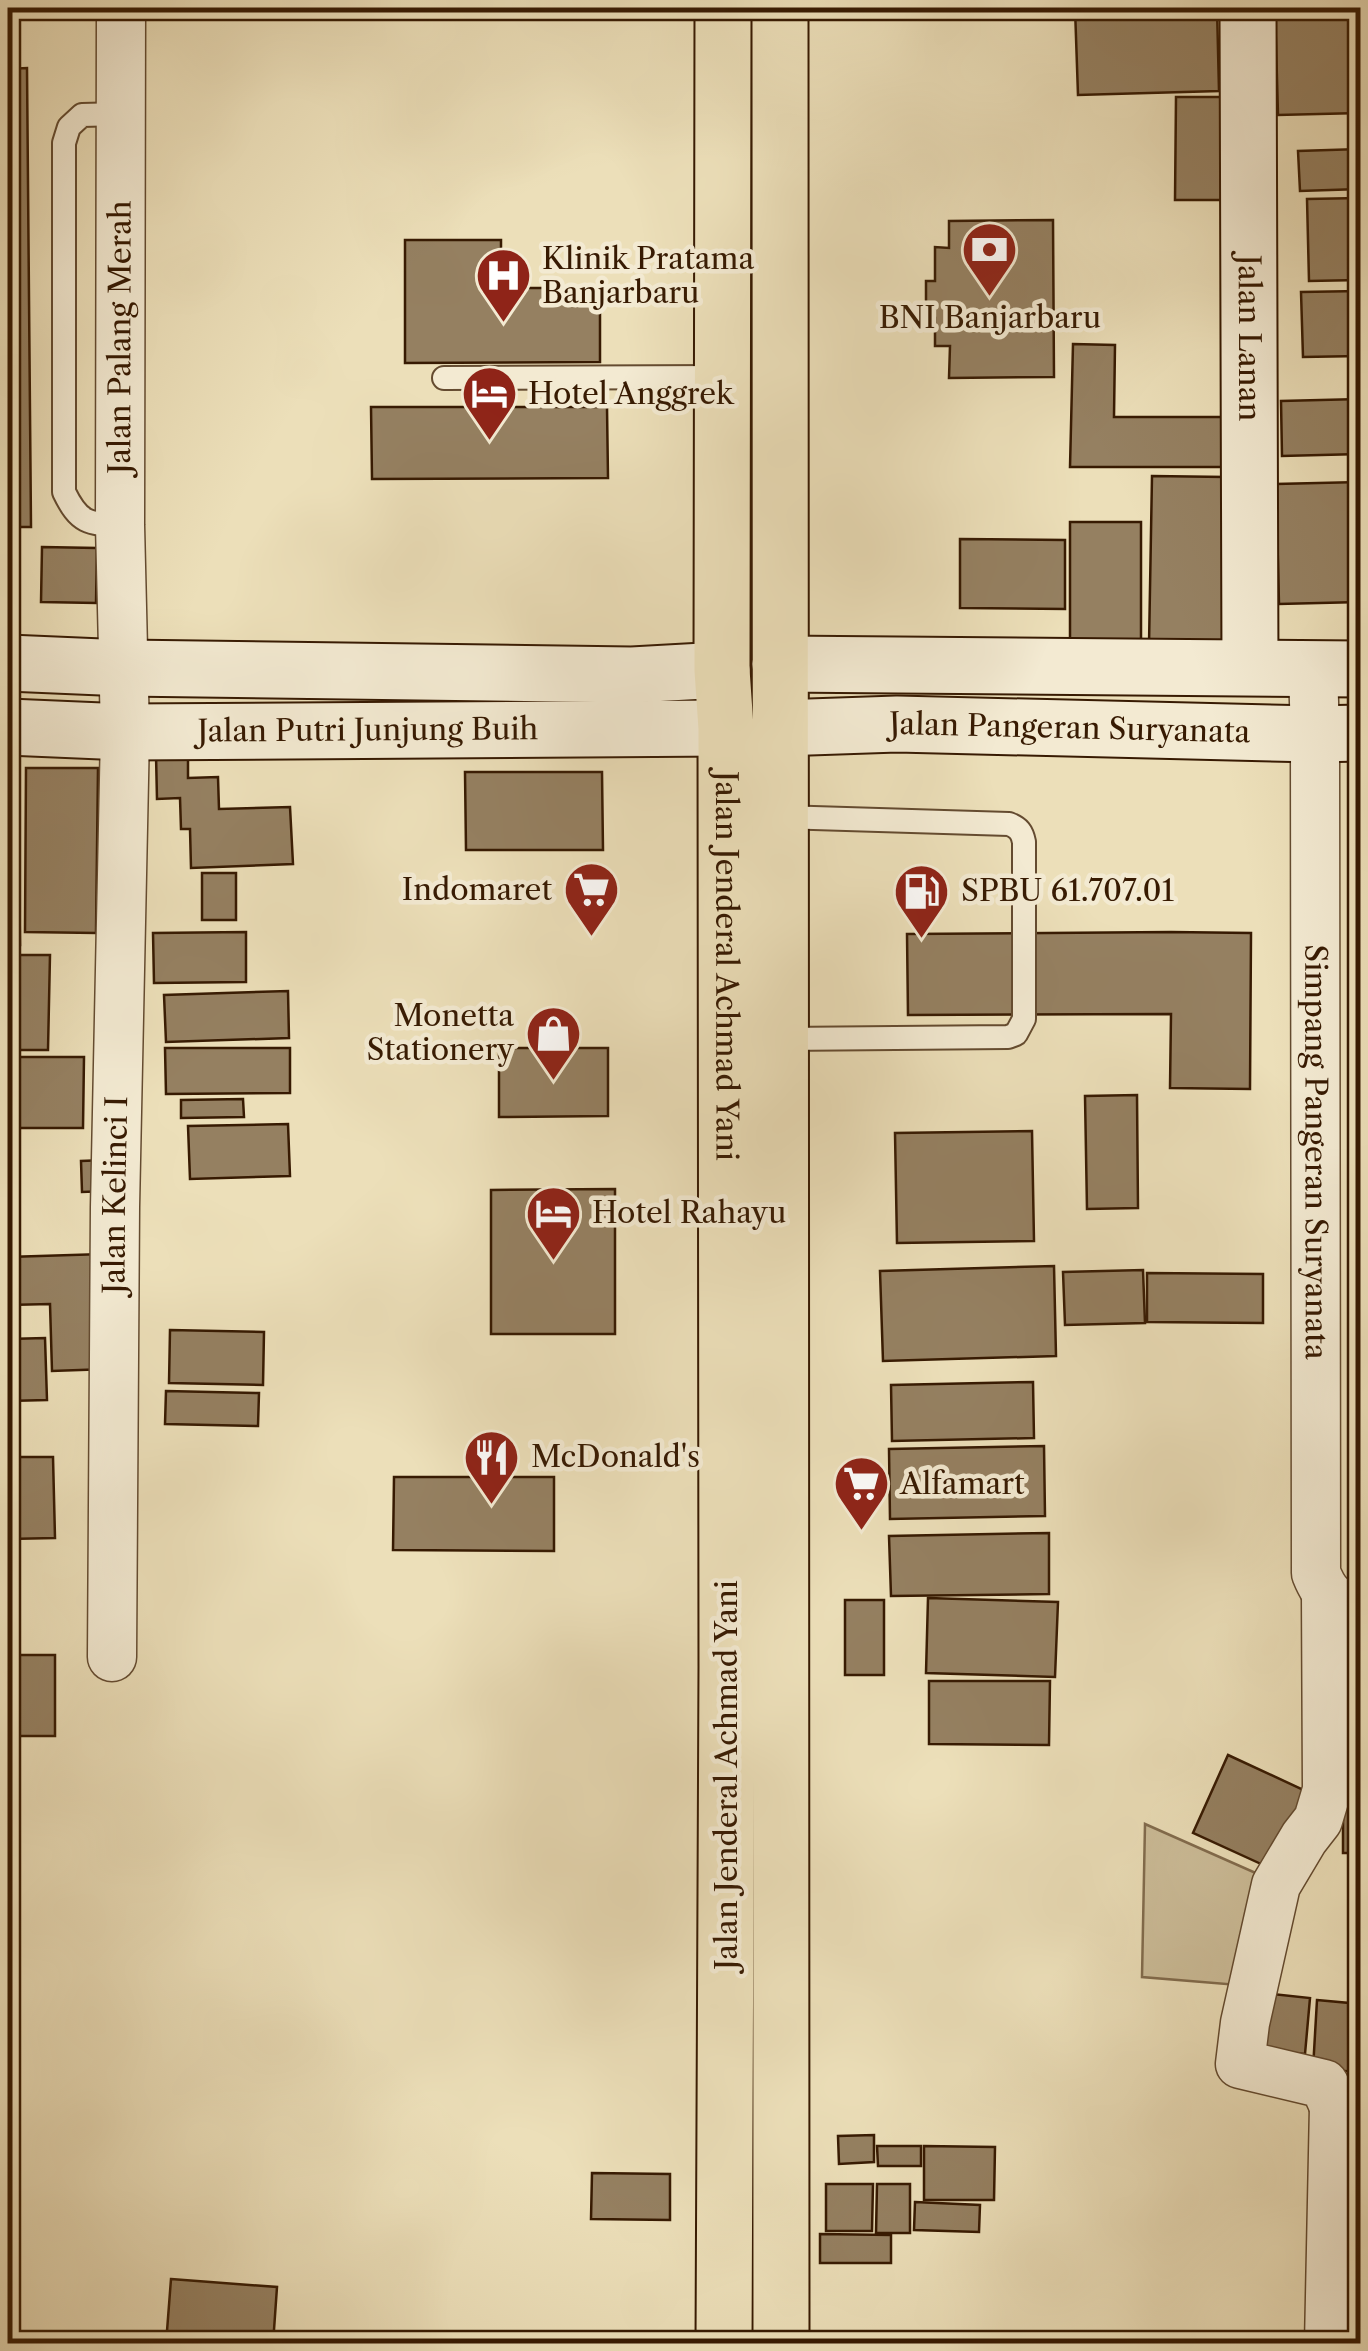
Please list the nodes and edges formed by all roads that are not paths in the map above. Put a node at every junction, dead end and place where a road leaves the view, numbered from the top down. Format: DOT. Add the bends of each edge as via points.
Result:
graph roads {
  1 [pos="121,8"];
  2 [pos="723,8"];
  3 [pos="780,8"];
  4 [pos="1248,8"];
  5 [pos="724,377"];
  6 [pos="444,378"];
  7 [pos="8,663"];
  8 [pos="780,664"];
  9 [pos="1250,667"];
  10 [pos="125,668"];
  11 [pos="722,670"];
  12 [pos="1337,670"];
  13 [pos="8,728"];
  14 [pos="726,728"];
  15 [pos="780,728"];
  16 [pos="125,732"];
  17 [pos="1338,734"];
  18 [pos="781,817"];
  19 [pos="782,1039"];
  20 [pos="1343,1601"];
  21 [pos="112,1657"];
  22 [pos="727,1666"];
  23 [pos="782,1666"];
  24 [pos="782,2087"];
  25 [pos="726,2088"];
  26 [pos="1347,2108"];
  27 [pos="724,2344"];
  28 [pos="782,2344"];
  29 [pos="1329,2344"];
  1 -- 10 [label="street, Jalan Palang Merah"];
  2 -- 5 [label="highway, Jalan Jenderal Achmad Yani"];
  3 -- 8 [label="highway, Jalan Jenderal Achmad Yani"];
  4 -- 9 [label="street, Jalan Lanan"];
  5 -- 6 [label="lane"];
  5 -- 11 [label="highway, Jalan Jenderal Achmad Yani"];
  7 -- 10 [label="street, Jalan Putri Junjung Buih"];
  8 -- 9 [label="street, Jalan Pangeran Suryanata"];
  8 -- 15 [label="highway, Jalan Jenderal Achmad Yani"];
  9 -- 12 [label="street, Jalan Pangeran Suryanata"];
  10 -- 11 [label="street, Jalan Putri Junjung Buih" via="632,675"];
  10 -- 16 [label="street, Jalan Kelinci I"];
  11 -- 14 [label="highway, Jalan Jenderal Achmad Yani"];
  12 -- 17 [label="street, Simpang Pangeran Suryanata"];
  13 -- 16 [label="street, Jalan Putri Junjung Buih"];
  14 -- 16 [label="street, Jalan Putri Junjung Buih"];
  14 -- 22 [label="highway, Jalan Jenderal Achmad Yani"];
  15 -- 17 [label="street, Jalan Pangeran Suryanata" via="897,724"];
  15 -- 18 [label="highway, Jalan Jenderal Achmad Yani"];
  16 -- 21 [label="street, Jalan Kelinci I"];
  17 -- 20 [label="street, Simpang Pangeran Suryanata" via="1316,1573"];
  18 -- 19 [label="highway, Jalan Jenderal Achmad Yani"];
  18 -- 19 [label="lane" via="1009,824 1024,842 1024,1019 1016,1034"];
  19 -- 23 [label="highway, Jalan Jenderal Achmad Yani"];
  20 -- 26 [label="street, Simpang Pangeran Suryanata" via="1327,1790 1318,1820 1276,1886 1240,2064 1324,2084"];
  22 -- 23 [label="highway"];
  22 -- 25 [label="highway, Jalan Jenderal Achmad Yani"];
  23 -- 24 [label="highway, Jalan Jenderal Achmad Yani"];
  24 -- 25 [label="highway"];
  24 -- 28 [label="highway, Jalan Jenderal Achmad Yani"];
  25 -- 27 [label="highway, Jalan Jenderal Achmad Yani"];
  26 -- 29 [label="street"];
}
